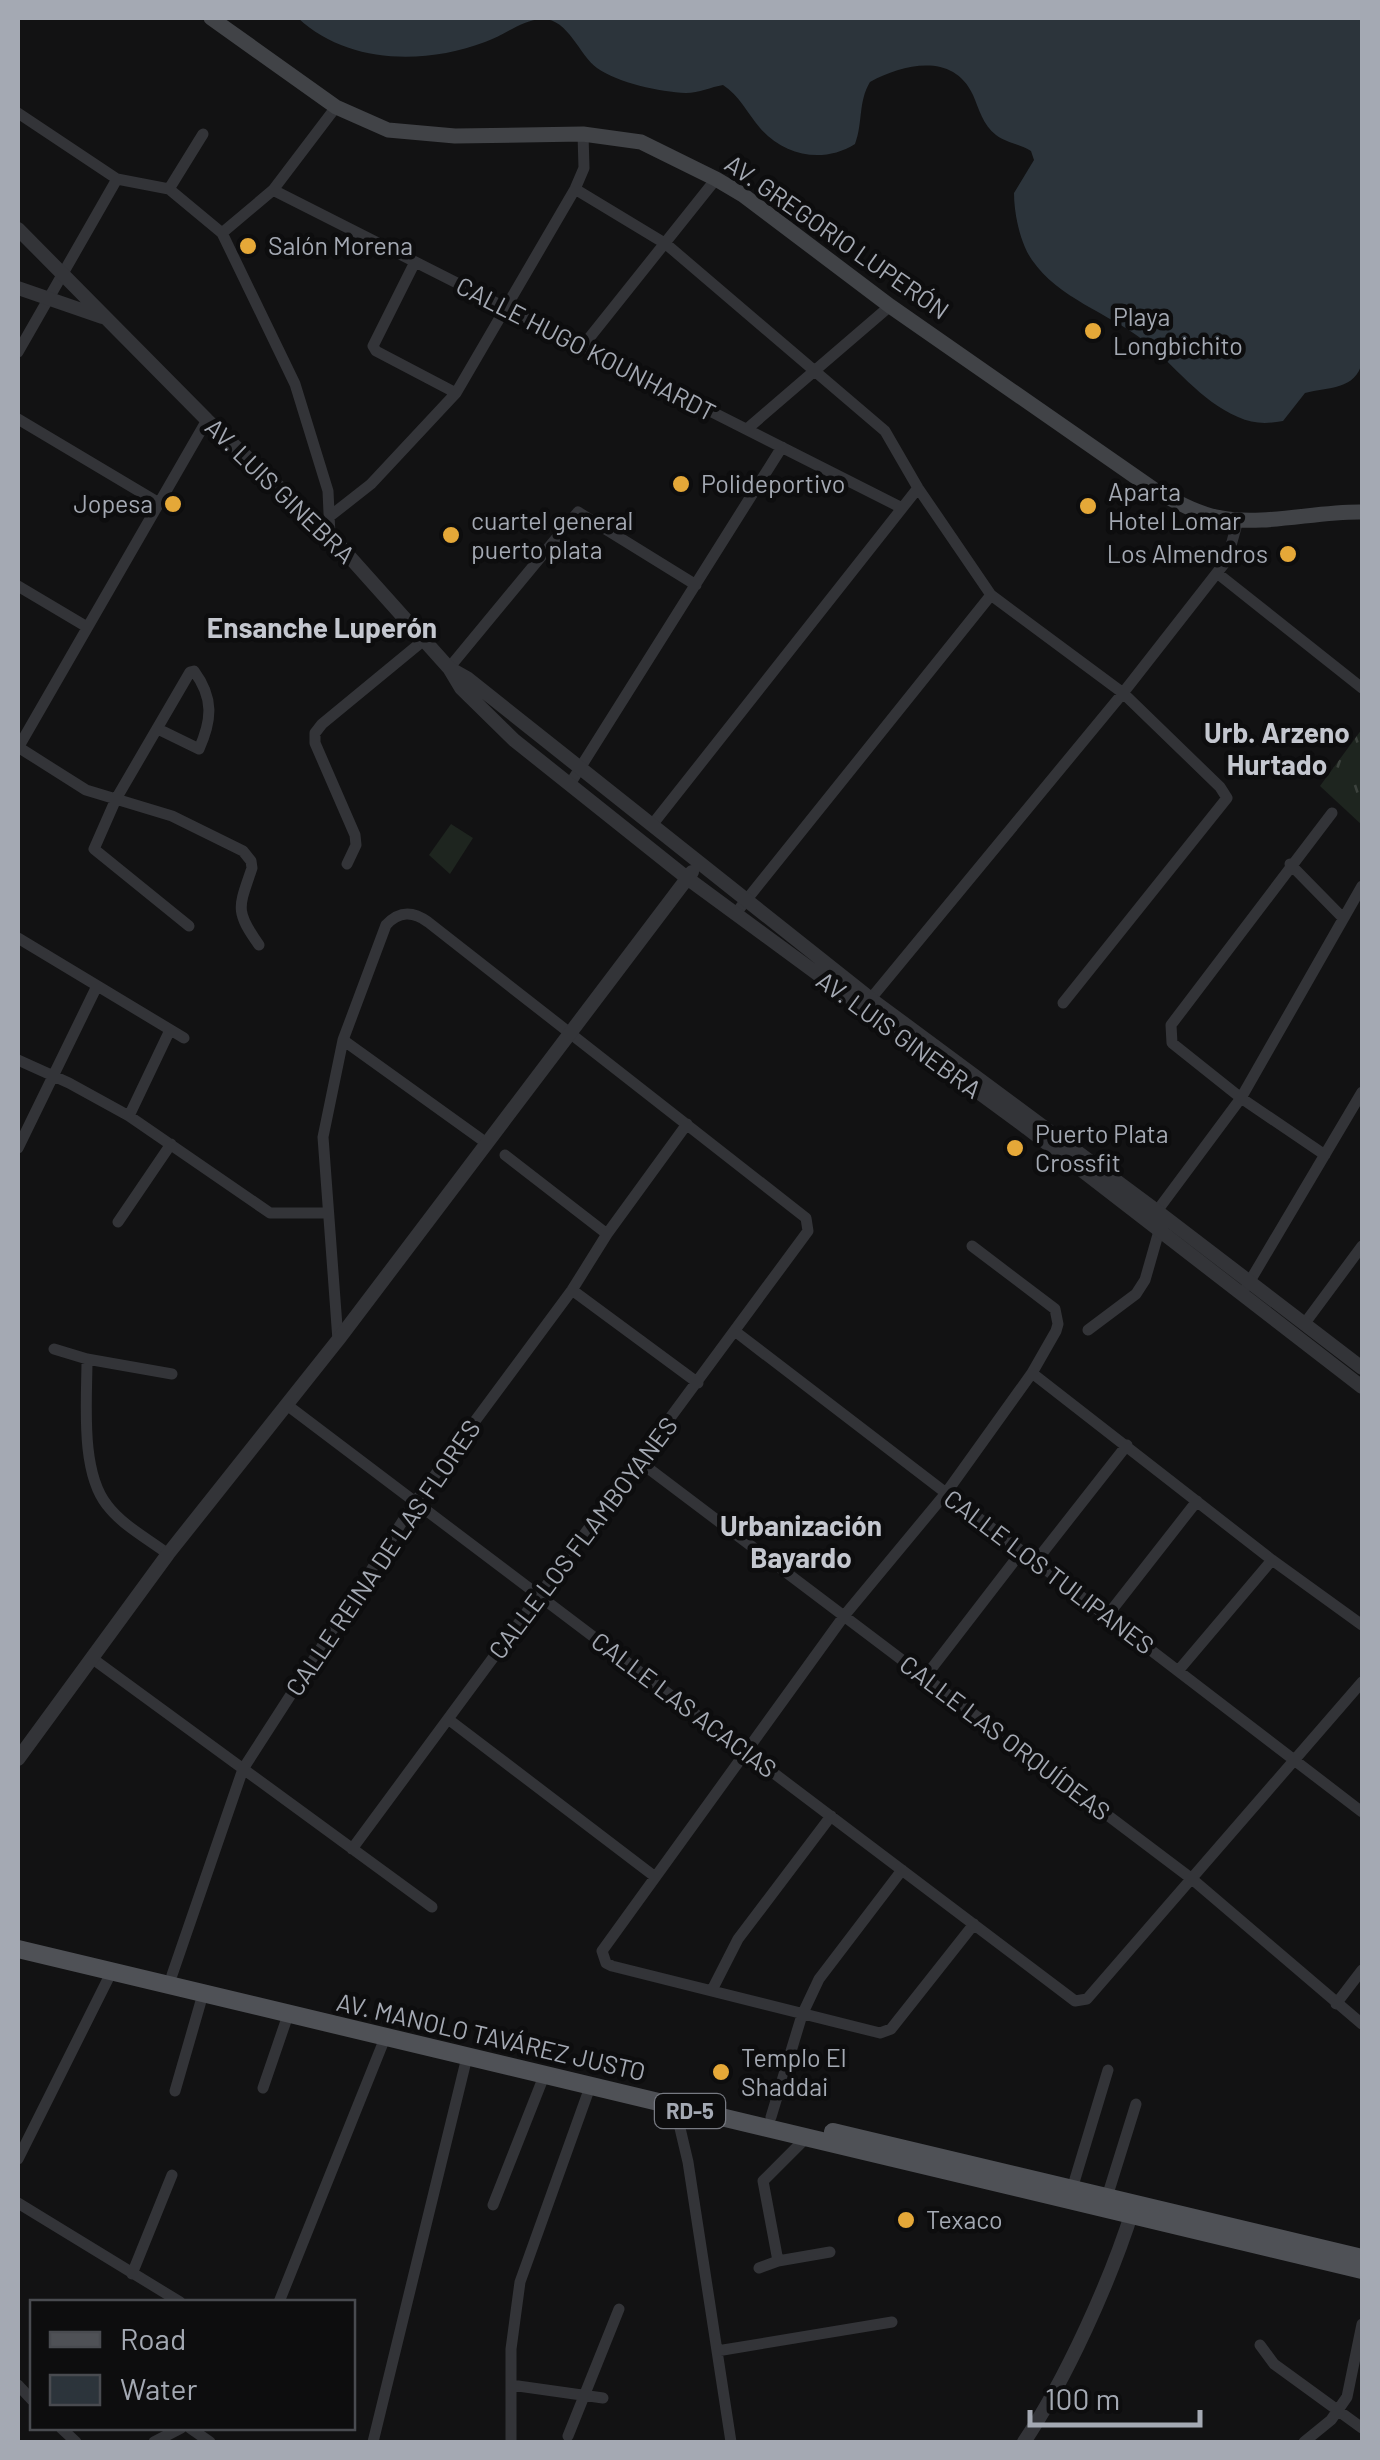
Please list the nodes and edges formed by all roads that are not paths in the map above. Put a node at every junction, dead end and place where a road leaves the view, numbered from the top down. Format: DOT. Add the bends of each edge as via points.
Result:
graph roads {
  1 [pos="211,18"];
  2 [pos="336,107"];
  3 [pos="18,113"];
  4 [pos="204,134"];
  5 [pos="583,134"];
  6 [pos="117,178"];
  7 [pos="716,179"];
  8 [pos="575,188"];
  9 [pos="169,189"];
  10 [pos="273,190"];
  11 [pos="18,229"];
  12 [pos="222,233"];
  13 [pos="666,244"];
  14 [pos="415,262"];
  15 [pos="65,274"];
  16 [pos="18,288"];
  17 [pos="49,296"];
  18 [pos="890,306"];
  19 [pos="508,310"];
  20 [pos="106,318"];
  21 [pos="582,347"];
  22 [pos="18,352"];
  23 [pos="815,370"];
  24 [pos="456,393"];
  25 [pos="18,419"];
  26 [pos="207,420"];
  27 [pos="746,429"];
  28 [pos="782,447"];
  29 [pos="918,488"];
  30 [pos="159,503"];
  31 [pos="900,507"];
  32 [pos="1362,512"];
  33 [pos="329,517"];
  34 [pos="1238,520"];
  35 [pos="330,535"];
  36 [pos="1216,573"];
  37 [pos="18,586"];
  38 [pos="696,586"];
  39 [pos="991,595"];
  40 [pos="88,627"];
  41 [pos="424,640"];
  42 [pos="449,668"];
  43 [pos="1362,688"];
  44 [pos="1124,693"];
  45 [pos="158,729"];
  46 [pos="18,747"];
  47 [pos="581,770"];
  48 [pos="570,784"];
  49 [pos="116,799"];
  50 [pos="1332,812"];
  51 [pos="652,824"];
  52 [pos="347,864"];
  53 [pos="700,864"];
  54 [pos="1290,864"];
  55 [pos="687,878"];
  56 [pos="1362,886"];
  57 [pos="749,901"];
  58 [pos="736,913"];
  59 [pos="1342,917"];
  60 [pos="190,926"];
  61 [pos="18,938"];
  62 [pos="259,945"];
  63 [pos="97,986"];
  64 [pos="1063,1003"];
  65 [pos="867,1004"];
  66 [pos="170,1030"];
  67 [pos="568,1033"];
  68 [pos="184,1038"];
  69 [pos="342,1040"];
  70 [pos="18,1060"];
  71 [pos="52,1076"];
  72 [pos="1362,1092"];
  73 [pos="1241,1098"];
  74 [pos="129,1116"];
  75 [pos="687,1124"];
  76 [pos="484,1142"];
  77 [pos="172,1144"];
  78 [pos="18,1148"];
  79 [pos="504,1154"];
  80 [pos="1324,1155"];
  81 [pos="1158,1211"];
  82 [pos="327,1213"];
  83 [pos="118,1222"];
  84 [pos="1159,1231"];
  85 [pos="608,1234"];
  86 [pos="972,1246"];
  87 [pos="1362,1246"];
  88 [pos="1245,1288"];
  89 [pos="572,1290"];
  90 [pos="1306,1323"];
  91 [pos="1088,1330"];
  92 [pos="736,1332"];
  93 [pos="338,1340"];
  94 [pos="54,1348"];
  95 [pos="87,1359"];
  96 [pos="1362,1368"];
  97 [pos="1032,1373"];
  98 [pos="172,1374"];
  99 [pos="698,1382"];
  100 [pos="1362,1387"];
  101 [pos="287,1406"];
  102 [pos="1127,1446"];
  103 [pos="640,1462"];
  104 [pos="946,1493"];
  105 [pos="1198,1500"];
  106 [pos="415,1502"];
  107 [pos="1022,1551"];
  108 [pos="168,1554"];
  109 [pos="1272,1560"];
  110 [pos="1036,1561"];
  111 [pos="540,1596"];
  112 [pos="844,1616"];
  113 [pos="1107,1616"];
  114 [pos="1362,1625"];
  115 [pos="93,1659"];
  116 [pos="1178,1671"];
  117 [pos="925,1677"];
  118 [pos="1362,1682"];
  119 [pos="448,1720"];
  120 [pos="745,1751"];
  121 [pos="18,1759"];
  122 [pos="1296,1761"];
  123 [pos="243,1769"];
  124 [pos="1362,1812"];
  125 [pos="831,1816"];
  126 [pos="352,1849"];
  127 [pos="902,1870"];
  128 [pos="654,1876"];
  129 [pos="1192,1879"];
  130 [pos="432,1907"];
  131 [pos="974,1924"];
  132 [pos="18,1938"];
  133 [pos="18,1949"];
  134 [pos="113,1970"];
  135 [pos="1362,1970"];
  136 [pos="172,1975"];
  137 [pos="712,1990"];
  138 [pos="203,1994"];
  139 [pos="1336,2004"];
  140 [pos="288,2014"];
  141 [pos="802,2014"];
  142 [pos="1362,2024"];
  143 [pos="385,2038"];
  144 [pos="467,2056"];
  145 [pos="1108,2070"];
  146 [pos="544,2076"];
  147 [pos="590,2086"];
  148 [pos="263,2088"];
  149 [pos="174,2091"];
  150 [pos="1136,2104"];
  151 [pos="676,2107"];
  152 [pos="771,2118"];
  153 [pos="806,2138"];
  154 [pos="18,2159"];
  155 [pos="172,2175"];
  156 [pos="1072,2189"];
  157 [pos="1107,2197"];
  158 [pos="18,2203"];
  159 [pos="494,2206"];
  160 [pos="1133,2210"];
  161 [pos="830,2252"];
  162 [pos="1362,2258"];
  163 [pos="778,2261"];
  164 [pos="758,2268"];
  165 [pos="1362,2270"];
  166 [pos="132,2274"];
  167 [pos="177,2300"];
  168 [pos="279,2300"];
  169 [pos="619,2308"];
  170 [pos="892,2322"];
  171 [pos="1362,2324"];
  172 [pos="1260,2345"];
  173 [pos="717,2350"];
  174 [pos="512,2385"];
  175 [pos="583,2396"];
  176 [pos="603,2398"];
  177 [pos="1339,2411"];
  178 [pos="1362,2428"];
  179 [pos="177,2430"];
  180 [pos="568,2436"];
  181 [pos="154,2442"];
  182 [pos="373,2442"];
  183 [pos="511,2442"];
  184 [pos="731,2442"];
  185 [pos="1024,2442"];
  186 [pos="1304,2442"];
  1 -- 2 [label="main road, AV. GREGORIO LUPERÓN"];
  2 -- 5 [label="main road, AV. GREGORIO LUPERÓN" via="364,122 421,135"];
  2 -- 10 [label="street"];
  3 -- 6 [label="street"];
  4 -- 9 [label="street"];
  5 -- 7 [label="main road, AV. GREGORIO LUPERÓN" via="641,142"];
  5 -- 8 [label="street" via="584,168"];
  6 -- 9 [label="street"];
  6 -- 15 [label="street"];
  7 -- 13 [label="street"];
  7 -- 18 [label="main road, AV. GREGORIO LUPERÓN"];
  8 -- 13 [label="street"];
  8 -- 19 [label="street"];
  9 -- 12 [label="street"];
  10 -- 12 [label="street"];
  10 -- 14 [label="street, CALLE HUGO KOUNHARDT"];
  11 -- 15 [label="street, AV. LUIS GINEBRA"];
  12 -- 33 [label="street" via="295,384 328,491"];
  13 -- 21 [label="street"];
  13 -- 23 [label="street"];
  14 -- 19 [label="street, CALLE HUGO KOUNHARDT"];
  14 -- 24 [label="street" via="374,346"];
  15 -- 17 [label="street"];
  15 -- 20 [label="street, AV. LUIS GINEBRA"];
  16 -- 17 [label="street"];
  17 -- 20 [label="street"];
  17 -- 22 [label="street"];
  18 -- 23 [label="street"];
  18 -- 34 [label="main road, AV. GREGORIO LUPERÓN" via="1156,492 1198,512"];
  19 -- 21 [label="street, CALLE HUGO KOUNHARDT"];
  19 -- 24 [label="street"];
  20 -- 26 [label="street, AV. LUIS GINEBRA"];
  21 -- 27 [label="street, CALLE HUGO KOUNHARDT"];
  23 -- 27 [label="street"];
  23 -- 29 [label="street" via="885,431"];
  24 -- 33 [label="street" via="371,484"];
  25 -- 30 [label="street"];
  26 -- 30 [label="street"];
  26 -- 35 [label="street, AV. LUIS GINEBRA"];
  27 -- 28 [label="street, CALLE HUGO KOUNHARDT"];
  28 -- 31 [label="street, CALLE HUGO KOUNHARDT"];
  28 -- 38 [label="street"];
  29 -- 31 [label="street"];
  29 -- 39 [label="street"];
  30 -- 40 [label="street"];
  31 -- 51 [label="street"];
  32 -- 34 [label="main road, AV. GREGORIO LUPERÓN"];
  33 -- 35 [label="street"];
  34 -- 36 [label="street"];
  35 -- 41 [label="street, AV. LUIS GINEBRA"];
  36 -- 43 [label="street"];
  36 -- 44 [label="street"];
  37 -- 40 [label="street"];
  38 -- 42 [label="street" via="578,512"];
  38 -- 47 [label="street"];
  39 -- 44 [label="street"];
  39 -- 57 [label="street"];
  40 -- 46 [label="street"];
  41 -- 42 [label="street, AV. LUIS GINEBRA"];
  41 -- 52 [label="street" via="315,733 355,835"];
  42 -- 47 [label="street, AV. LUIS GINEBRA"];
  42 -- 48 [label="street, AV. LUIS GINEBRA" via="514,740"];
  44 -- 64 [label="street" via="1226,798"];
  44 -- 65 [label="street"];
  45 -- 45 [label="street" via="199,749 211,720 194,671"];
  45 -- 49 [label="street"];
  46 -- 49 [label="street" via="86,790"];
  47 -- 48 [label="street"];
  47 -- 51 [label="street, AV. LUIS GINEBRA"];
  48 -- 55 [label="street, AV. LUIS GINEBRA"];
  49 -- 60 [label="street" via="95,852"];
  49 -- 62 [label="street" via="172,816 248,855 252,868 239,910"];
  50 -- 54 [label="street"];
  51 -- 53 [label="street, AV. LUIS GINEBRA"];
  53 -- 55 [label="street"];
  53 -- 57 [label="street, AV. LUIS GINEBRA"];
  54 -- 59 [label="street"];
  54 -- 73 [label="street" via="1171,1025 1172,1043"];
  55 -- 58 [label="street, AV. LUIS GINEBRA"];
  55 -- 67 [label="street"];
  56 -- 59 [label="street"];
  57 -- 58 [label="street"];
  57 -- 65 [label="street, AV. LUIS GINEBRA"];
  58 -- 65 [label="street, AV. LUIS GINEBRA"];
  59 -- 73 [label="street"];
  61 -- 63 [label="street"];
  63 -- 66 [label="street"];
  63 -- 71 [label="street"];
  65 -- 81 [label="street, AV. LUIS GINEBRA"];
  65 -- 84 [label="street, AV. LUIS GINEBRA"];
  66 -- 68 [label="street"];
  66 -- 74 [label="street"];
  67 -- 69 [label="street" via="420,916 401,914 386,924"];
  67 -- 75 [label="street"];
  67 -- 76 [label="street"];
  69 -- 76 [label="street"];
  69 -- 82 [label="street" via="324,1137"];
  70 -- 71 [label="street"];
  71 -- 74 [label="street"];
  71 -- 78 [label="street"];
  72 -- 80 [label="street"];
  73 -- 80 [label="street"];
  73 -- 81 [label="street"];
  74 -- 77 [label="street"];
  75 -- 85 [label="street, CALLE REINA DE LAS FLORES"];
  75 -- 92 [label="street, CALLE LOS FLAMBOYANES" via="808,1224"];
  76 -- 93 [label="street"];
  77 -- 82 [label="street" via="270,1213"];
  77 -- 83 [label="street"];
  79 -- 85 [label="street"];
  80 -- 88 [label="street"];
  81 -- 88 [label="street, AV. LUIS GINEBRA"];
  82 -- 93 [label="street"];
  84 -- 88 [label="street, AV. LUIS GINEBRA"];
  84 -- 91 [label="street" via="1136,1294"];
  85 -- 89 [label="street, CALLE REINA DE LAS FLORES"];
  86 -- 97 [label="street" via="1056,1309 1058,1324"];
  87 -- 90 [label="street"];
  88 -- 90 [label="street, AV. LUIS GINEBRA"];
  88 -- 100 [label="street, AV. LUIS GINEBRA"];
  89 -- 99 [label="street"];
  89 -- 106 [label="street, CALLE REINA DE LAS FLORES"];
  90 -- 96 [label="street, AV. LUIS GINEBRA"];
  92 -- 99 [label="street, CALLE LOS FLAMBOYANES"];
  92 -- 104 [label="street, CALLE LOS TULIPANES"];
  93 -- 101 [label="street"];
  94 -- 95 [label="street"];
  95 -- 98 [label="street"];
  95 -- 108 [label="street" via="87,1432 98,1490 125,1522"];
  97 -- 102 [label="street"];
  97 -- 104 [label="street"];
  99 -- 103 [label="street, CALLE LOS FLAMBOYANES"];
  101 -- 106 [label="street, CALLE LAS ACACIAS"];
  101 -- 108 [label="street"];
  102 -- 105 [label="street"];
  102 -- 110 [label="street"];
  103 -- 111 [label="street, CALLE LOS FLAMBOYANES"];
  103 -- 112 [label="street, CALLE LAS ORQUÍDEAS"];
  104 -- 107 [label="street, CALLE LOS TULIPANES"];
  104 -- 112 [label="street"];
  105 -- 109 [label="street"];
  105 -- 113 [label="street"];
  106 -- 111 [label="street, CALLE LAS ACACIAS"];
  106 -- 123 [label="street, CALLE REINA DE LAS FLORES"];
  107 -- 110 [label="street, CALLE LOS TULIPANES"];
  107 -- 117 [label="street"];
  108 -- 115 [label="street"];
  109 -- 114 [label="street"];
  109 -- 116 [label="street"];
  110 -- 113 [label="street, CALLE LOS TULIPANES"];
  111 -- 119 [label="street, CALLE LOS FLAMBOYANES"];
  111 -- 120 [label="street, CALLE LAS ACACIAS"];
  112 -- 117 [label="street, CALLE LAS ORQUÍDEAS"];
  112 -- 120 [label="street"];
  113 -- 116 [label="street, CALLE LOS TULIPANES"];
  115 -- 121 [label="street"];
  115 -- 123 [label="street"];
  116 -- 122 [label="street, CALLE LOS TULIPANES"];
  117 -- 129 [label="street, CALLE LAS ORQUÍDEAS"];
  118 -- 122 [label="street"];
  119 -- 126 [label="street, CALLE LOS FLAMBOYANES"];
  119 -- 128 [label="street"];
  120 -- 125 [label="street, CALLE LAS ACACIAS"];
  120 -- 128 [label="street"];
  122 -- 124 [label="street, CALLE LOS TULIPANES"];
  122 -- 129 [label="street"];
  123 -- 126 [label="street"];
  123 -- 136 [label="street, CALLE REINA DE LAS FLORES"];
  125 -- 127 [label="street, CALLE LAS ACACIAS"];
  125 -- 137 [label="street" via="738,1939"];
  126 -- 130 [label="street"];
  127 -- 131 [label="street, CALLE LAS ACACIAS"];
  127 -- 141 [label="street" via="819,1979"];
  128 -- 137 [label="street" via="604,1944 603,1958 612,1966"];
  129 -- 131 [label="street, CALLE LAS ACACIAS" via="1081,2002"];
  129 -- 139 [label="street, CALLE LAS ORQUÍDEAS"];
  131 -- 141 [label="street" via="891,2029 870,2033"];
  132 -- 136 [label="main road, AV. MANOLO TAVÁREZ JUSTO / RD-5"];
  133 -- 134 [label="main road, AV. MANOLO TAVÁREZ JUSTO / RD-5"];
  134 -- 138 [label="main road, AV. MANOLO TAVÁREZ JUSTO / RD-5"];
  134 -- 154 [label="street"];
  135 -- 139 [label="street"];
  136 -- 152 [label="main road, AV. MANOLO TAVÁREZ JUSTO / RD-5"];
  137 -- 141 [label="street"];
  138 -- 140 [label="main road, AV. MANOLO TAVÁREZ JUSTO / RD-5"];
  138 -- 149 [label="street"];
  139 -- 142 [label="street, CALLE LAS ORQUÍDEAS"];
  140 -- 143 [label="main road, AV. MANOLO TAVÁREZ JUSTO / RD-5"];
  140 -- 148 [label="street"];
  141 -- 152 [label="street"];
  143 -- 144 [label="main road, AV. MANOLO TAVÁREZ JUSTO / RD-5"];
  143 -- 168 [label="street"];
  144 -- 146 [label="main road, AV. MANOLO TAVÁREZ JUSTO / RD-5"];
  144 -- 182 [label="street"];
  145 -- 156 [label="street"];
  146 -- 147 [label="main road, AV. MANOLO TAVÁREZ JUSTO / RD-5"];
  146 -- 159 [label="street"];
  147 -- 151 [label="main road, AV. MANOLO TAVÁREZ JUSTO / RD-5"];
  147 -- 174 [label="street" via="520,2282"];
  150 -- 157 [label="street"];
  151 -- 153 [label="main road, AV. MANOLO TAVÁREZ JUSTO / RD-5"];
  151 -- 173 [label="street"];
  152 -- 156 [label="main road, AV. MANOLO TAVÁREZ JUSTO / RD-5"];
  153 -- 160 [label="main road, AV. MANOLO TAVÁREZ JUSTO / RD-5"];
  153 -- 163 [label="street" via="763,2181"];
  155 -- 166 [label="street"];
  156 -- 157 [label="main road, AV. MANOLO TAVÁREZ JUSTO / RD-5"];
  157 -- 160 [label="main road, AV. MANOLO TAVÁREZ JUSTO / RD-5"];
  158 -- 166 [label="street"];
  160 -- 162 [label="main road, AV. MANOLO TAVÁREZ JUSTO / RD-5"];
  160 -- 165 [label="main road, AV. MANOLO TAVÁREZ JUSTO / RD-5"];
  160 -- 185 [label="street" via="1072,2354"];
  161 -- 163 [label="street"];
  163 -- 164 [label="street"];
  166 -- 167 [label="street"];
  169 -- 175 [label="street"];
  170 -- 173 [label="street"];
  171 -- 177 [label="street"];
  172 -- 177 [label="street" via="1274,2364"];
  173 -- 184 [label="street"];
  174 -- 175 [label="street"];
  174 -- 183 [label="street"];
  175 -- 176 [label="street"];
  175 -- 180 [label="street"];
  177 -- 178 [label="street"];
  177 -- 186 [label="street"];
  179 -- 181 [label="street"];
}
